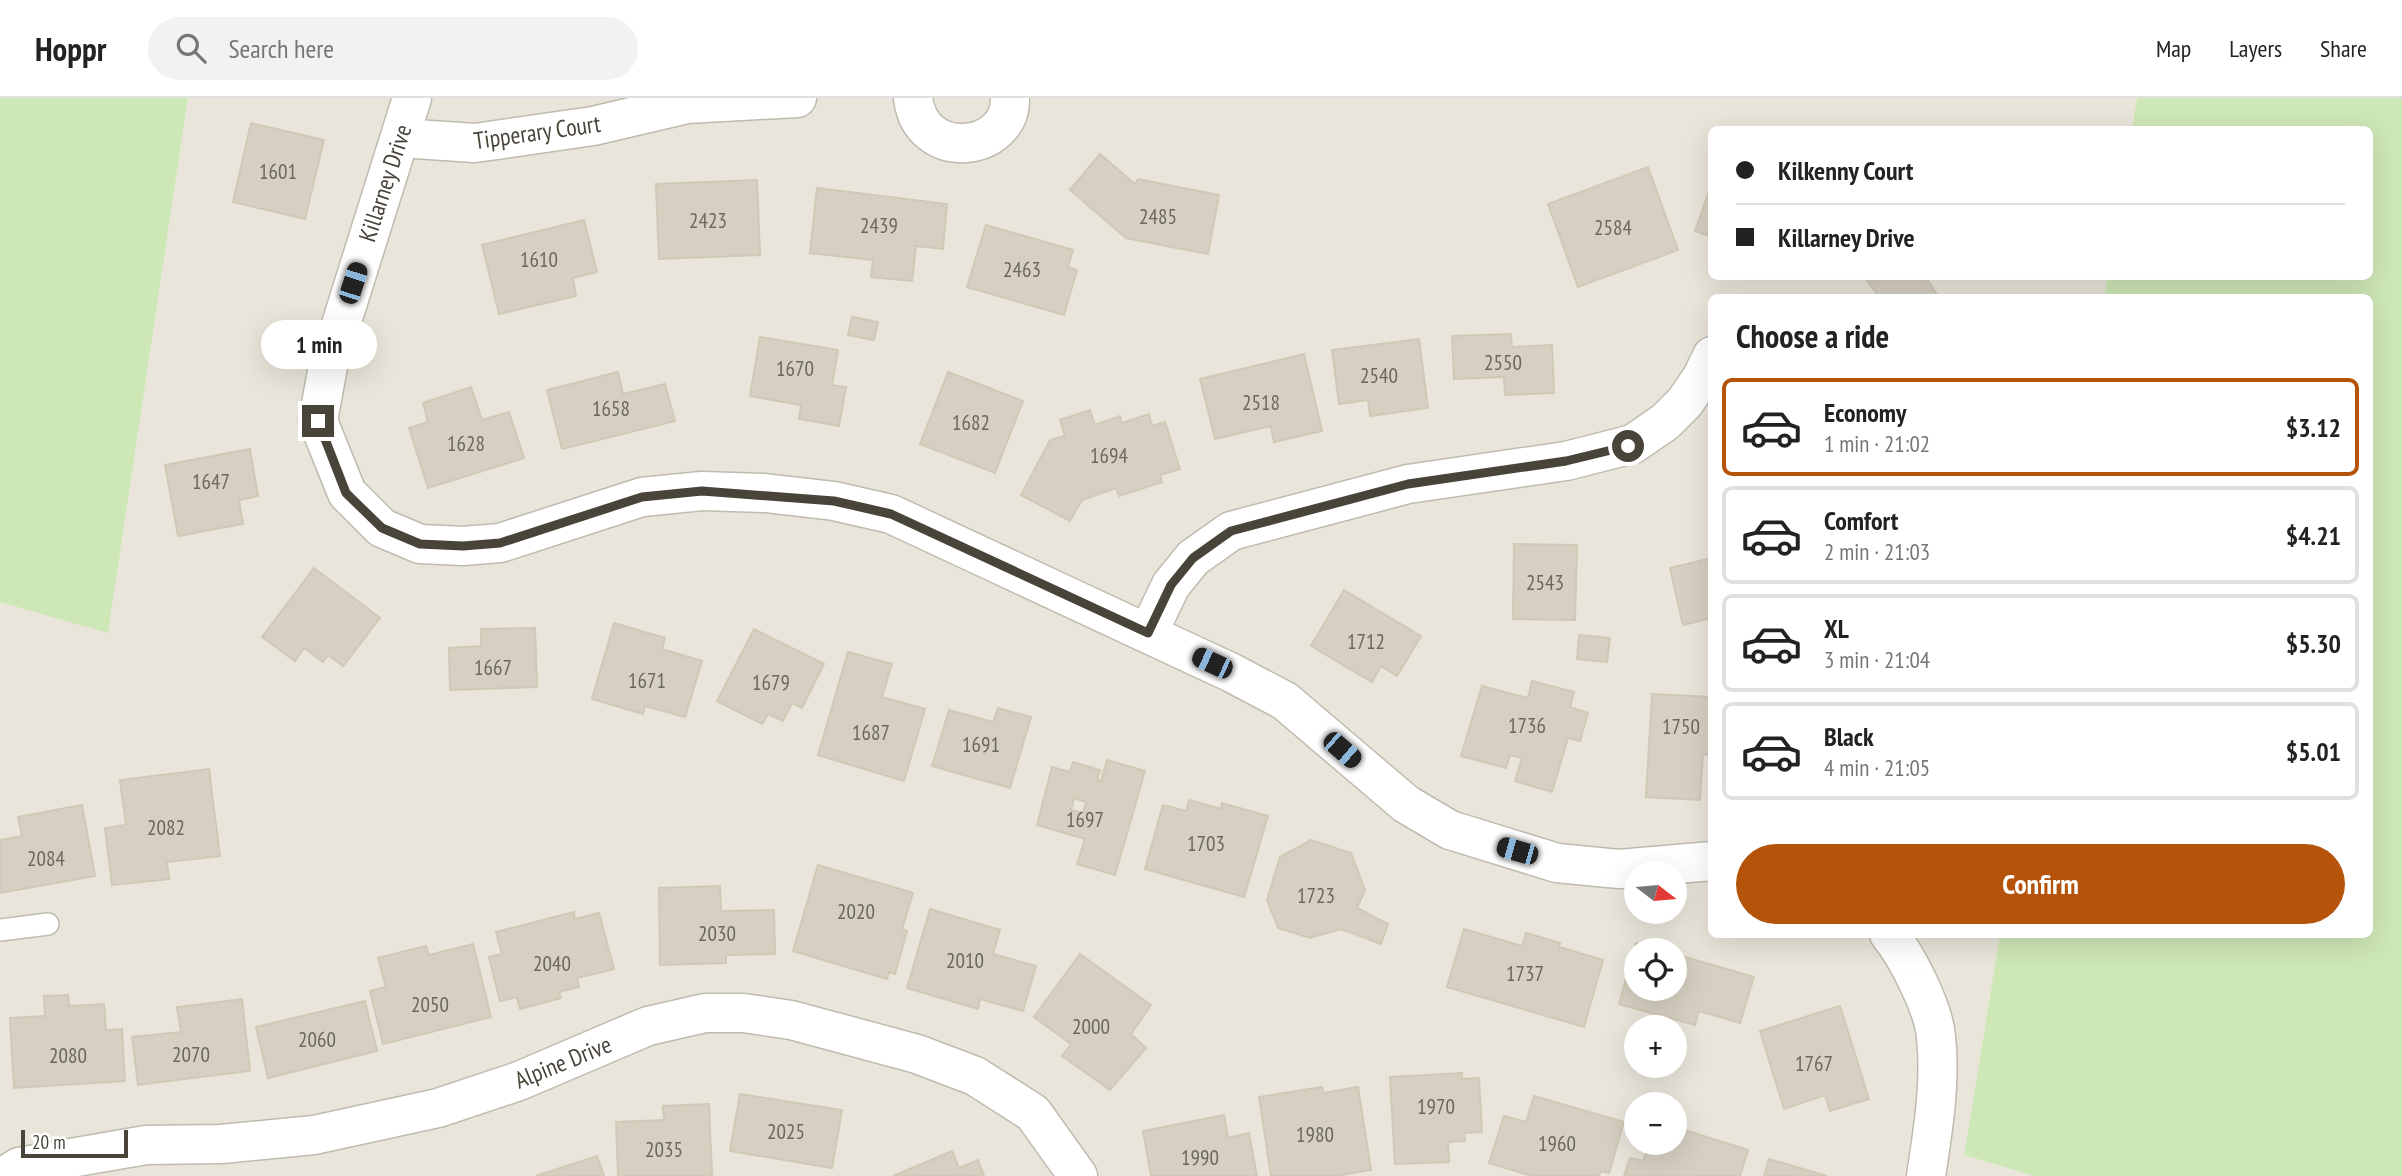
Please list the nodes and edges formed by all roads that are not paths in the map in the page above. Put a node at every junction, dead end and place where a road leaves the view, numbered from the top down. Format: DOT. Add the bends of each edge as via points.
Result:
graph roads {
  1 [pos="412,98"];
  2 [pos="797,98"];
  3 [pos="913,98"];
  4 [pos="1010,98"];
  5 [pos="400,138"];
  6 [pos="1708,364"];
  7 [pos="1148,633"];
  8 [pos="1708,861"];
  9 [pos="48,924"];
  10 [pos="0,930"];
  11 [pos="1891,938"];
  12 [pos="2,1176"];
  13 [pos="1077,1176"];
  14 [pos="1926,1176"];
  1 -- 5 [label="street, Killarney Drive"];
  2 -- 5 [label="street, Tipperary Court" via="687,104 593,126 475,143"];
  3 -- 4 [label="street" via="923,128 962,145 980,141 1005,121"];
  5 -- 7 [label="street, Killarney Drive" via="325,375 318,421 346,493 382,528 420,544 463,546 500,543 642,497 702,491 834,501 891,514"];
  6 -- 7 [label="street" via="1685,402 1633,444 1566,461 1408,484 1231,531 1193,558 1171,585"];
  7 -- 8 [label="street, Killarney Drive" via="1285,701 1406,804 1450,830 1557,863 1619,869"];
  9 -- 10 [label="lane"];
  11 -- 14 [label="street" via="1914,975 1936,1034 1936,1117"];
  12 -- 13 [label="street, Alpine Drive" via="19,1167 146,1145 314,1135 418,1113 519,1081 648,1026 705,1013 743,1013 790,1020 917,1054 975,1076 1033,1113"];
}
